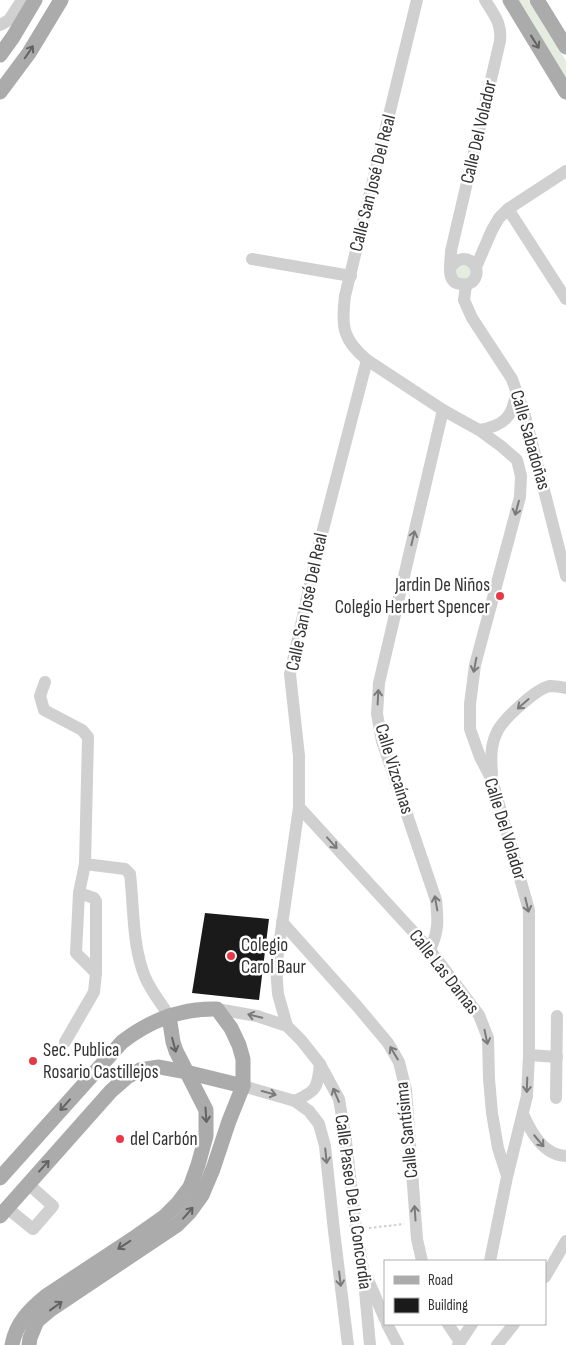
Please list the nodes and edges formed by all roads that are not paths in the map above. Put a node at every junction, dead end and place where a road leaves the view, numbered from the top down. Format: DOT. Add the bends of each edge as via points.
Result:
graph roads {
  1 [pos="35,0"];
  2 [pos="39,0"];
  3 [pos="417,0"];
  4 [pos="485,0"];
  5 [pos="510,0"];
  6 [pos="537,0"];
  7 [pos="58,5"];
  8 [pos="21,9"];
  9 [pos="0,25"];
  10 [pos="45,28"];
  11 [pos="566,48"];
  12 [pos="0,55"];
  13 [pos="564,85"];
  14 [pos="0,92"];
  15 [pos="566,171"];
  16 [pos="508,208"];
  17 [pos="252,259"];
  18 [pos="450,267"];
  19 [pos="476,267"];
  20 [pos="351,276"];
  21 [pos="466,285"];
  22 [pos="566,299"];
  23 [pos="367,360"];
  24 [pos="516,390"];
  25 [pos="443,410"];
  26 [pos="479,430"];
  27 [pos="566,576"];
  28 [pos="44,682"];
  29 [pos="566,688"];
  30 [pos="492,780"];
  31 [pos="299,807"];
  32 [pos="85,864"];
  33 [pos="79,892"];
  34 [pos="282,922"];
  35 [pos="430,950"];
  36 [pos="96,973"];
  37 [pos="217,1009"];
  38 [pos="170,1016"];
  39 [pos="557,1016"];
  40 [pos="287,1026"];
  41 [pos="65,1042"];
  42 [pos="529,1055"];
  43 [pos="557,1058"];
  44 [pos="320,1064"];
  45 [pos="186,1072"];
  46 [pos="243,1086"];
  47 [pos="556,1098"];
  48 [pos="295,1101"];
  49 [pos="523,1114"];
  50 [pos="566,1156"];
  51 [pos="507,1177"];
  52 [pos="0,1178"];
  53 [pos="28,1184"];
  54 [pos="3,1212"];
  55 [pos="566,1242"];
  56 [pos="422,1260"];
  57 [pos="490,1260"];
  58 [pos="363,1269"];
  59 [pos="546,1275"];
  60 [pos="384,1317"];
  61 [pos="388,1325"];
  62 [pos="449,1325"];
  63 [pos="471,1325"];
  64 [pos="513,1325"];
  65 [pos="12,1344"];
  66 [pos="459,1344"];
  67 [pos="29,1345"];
  68 [pos="348,1345"];
  69 [pos="370,1345"];
  70 [pos="398,1345"];
  71 [pos="497,1345"];
  1 -- 8 [label="main road"];
  2 -- 7 [label="main road"];
  3 -- 20 [label="street, Calle San José Del Real"];
  4 -- 18 [label="street, Calle Del Volador" via="501,30 500,41 455,231"];
  5 -- 13 [label="main road, one-way"];
  6 -- 11 [label="main road"];
  7 -- 10 [label="main road"];
  8 -- 9 [label="street"];
  8 -- 10 [label="main road"];
  8 -- 12 [label="main road" via="14,37"];
  14 -- 10 [label="main road, one-way"];
  15 -- 16 [label="street"];
  16 -- 19 [label="street" via="492,230"];
  16 -- 22 [label="street"];
  17 -- 20 [label="street"];
  18 -- 19 [label="street" via="460,259 466,259"];
  18 -- 21 [label="street" via="452,280"];
  19 -- 21 [label="street" via="473,281"];
  20 -- 23 [label="street, Calle San José Del Real" via="343,314 346,335 356,351"];
  21 -- 24 [label="street, Calle Sabadoñas" via="464,300 472,318"];
  23 -- 25 [label="street, Calle San José Del Real"];
  23 -- 31 [label="street, Calle San José Del Real" via="318,548 290,674 299,756"];
  24 -- 26 [label="street" via="512,412 494,428"];
  24 -- 27 [label="street, Calle Sabadoñas"];
  25 -- 26 [label="street, Calle Del Volador"];
  35 -- 25 [label="street, Calle Vizcaínas, one-way" via="438,922 436,900 382,741 377,714 379,684"];
  26 -- 30 [label="street, Calle Del Volador, one-way" via="517,460 521,476 520,497 475,664 470,704 470,729"];
  28 -- 32 [label="street" via="40,696 44,710 82,730 88,737"];
  29 -- 30 [label="street, one-way" via="550,686 534,694 498,731 490,755"];
  30 -- 42 [label="street, Calle Del Volador, one-way" via="529,910"];
  31 -- 34 [label="street, Calle San José Del Real"];
  31 -- 35 [label="street, Calle Las Damas, one-way"];
  32 -- 33 [label="street"];
  32 -- 38 [label="street" via="125,869 130,874 135,937 142,969"];
  33 -- 36 [label="street" via="76,953"];
  33 -- 36 [label="street" via="96,901"];
  34 -- 40 [label="street, Calle San José Del Real" via="276,967 278,994"];
  56 -- 34 [label="street, Calle Santísima, one-way" via="417,1239 406,1090 399,1062 388,1043"];
  35 -- 51 [label="street, Calle Las Damas, one-way" via="479,1015 488,1038 492,1113"];
  36 -- 41 [label="street" via="94,992"];
  37 -- 38 [label="main road" via="206,1008"];
  40 -- 37 [label="street, one-way" via="257,1016"];
  37 -- 46 [label="main road" via="239,1045 243,1059"];
  38 -- 45 [label="main road, one-way" via="173,1042"];
  38 -- 52 [label="main road, one-way" via="144,1026 122,1042"];
  39 -- 43 [label="street"];
  40 -- 44 [label="street, Calle Paseo De La Concordia"];
  42 -- 43 [label="street"];
  42 -- 49 [label="street, Calle Del Volador, one-way"];
  43 -- 47 [label="street"];
  44 -- 48 [label="street" via="317,1085"];
  58 -- 44 [label="street, Calle Paseo De La Concordia, one-way" via="339,1099"];
  45 -- 46 [label="main road"];
  53 -- 45 [label="main road, one-way" via="127,1077 140,1070 158,1067"];
  45 -- 65 [label="main road, one-way" via="206,1110 206,1136 190,1187 164,1217 35,1305 25,1314"];
  46 -- 48 [label="street, one-way"];
  67 -- 46 [label="main road, one-way" via="37,1321 50,1310 177,1225 189,1213 202,1195"];
  48 -- 68 [label="street, Calle Paseo De La Concordia, one-way" via="309,1111 318,1124 325,1146"];
  49 -- 50 [label="street, one-way" via="546,1150"];
  49 -- 51 [label="street, Calle Del Volador"];
  51 -- 57 [label="street, Calle Del Volador"];
  53 -- 54 [label="main road"];
  53 -- 54 [label="street" via="53,1206 38,1224 33,1229"];
  55 -- 59 [label="street"];
  58 -- 60 [label="street"];
  58 -- 69 [label="street, Calle Paseo De La Concordia"];
  61 -- 70 [label="street"];
  62 -- 66 [label="street"];
  63 -- 66 [label="street"];
  64 -- 71 [label="street"];
}
